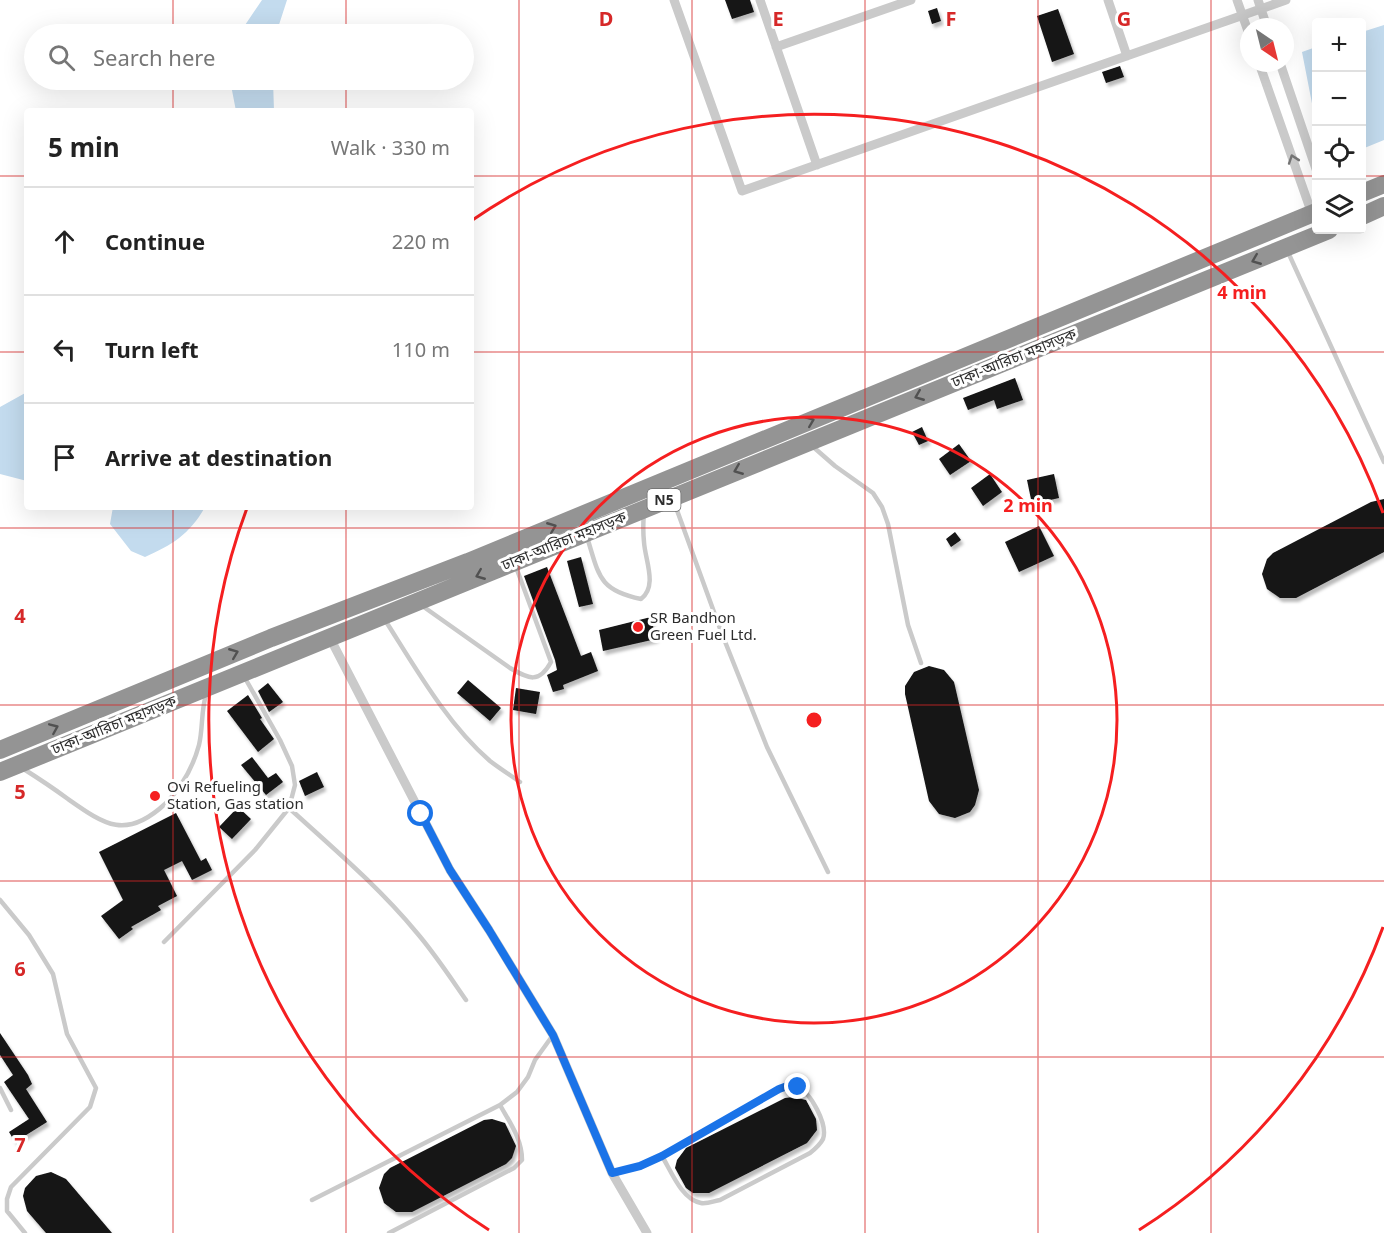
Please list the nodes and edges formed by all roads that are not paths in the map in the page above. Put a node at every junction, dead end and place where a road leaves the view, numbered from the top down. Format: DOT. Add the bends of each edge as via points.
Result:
graph roads {
  1 [pos="674,0"];
  2 [pos="760,0"];
  3 [pos="911,0"];
  4 [pos="1108,0"];
  5 [pos="1237,0"];
  6 [pos="1286,0"];
  7 [pos="1259,4"];
  8 [pos="1242,15"];
  9 [pos="1243,18"];
  10 [pos="776,47"];
  11 [pos="1127,56"];
  12 [pos="1262,72"];
  13 [pos="1283,72"];
  14 [pos="1312,155"];
  15 [pos="817,165"];
  16 [pos="1384,184"];
  17 [pos="1366,191"];
  18 [pos="1384,206"];
  19 [pos="1312,208"];
  20 [pos="1312,214"];
  21 [pos="1366,214"];
  22 [pos="1319,234"];
  23 [pos="1286,248"];
  24 [pos="807,441"];
  25 [pos="1384,462"];
  26 [pos="672,497"];
  27 [pos="645,508"];
  28 [pos="585,532"];
  29 [pos="514,562"];
  30 [pos="416,602"];
  31 [pos="381,615"];
  32 [pos="330,638"];
  33 [pos="921,663"];
  34 [pos="242,673"];
  35 [pos="212,685"];
  36 [pos="0,750"];
  37 [pos="3,770"];
  38 [pos="520,782"];
  39 [pos="289,808"];
  40 [pos="828,872"];
  41 [pos="0,900"];
  42 [pos="164,942"];
  43 [pos="466,1000"];
  44 [pos="553,1035"];
  45 [pos="0,1088"];
  46 [pos="500,1105"];
  47 [pos="11,1110"];
  48 [pos="662,1156"];
  49 [pos="612,1173"];
  50 [pos="312,1200"];
  51 [pos="25,1233"];
  52 [pos="389,1233"];
  53 [pos="646,1233"];
  1 -- 15 [label="street" via="742,191"];
  2 -- 10 [label="street"];
  3 -- 10 [label="street"];
  4 -- 11 [label="street"];
  5 -- 8 [label="street"];
  6 -- 7 [label="street"];
  7 -- 8 [label="street"];
  8 -- 9 [label="street"];
  8 -- 11 [label="street"];
  10 -- 15 [label="street"];
  11 -- 15 [label="street"];
  19 -- 12 [label="street, one-way"];
  13 -- 14 [label="street"];
  16 -- 17 [label="highway"];
  18 -- 21 [label="highway"];
  36 -- 20 [label="highway, ঢাকা-আরিচা মহাসড়ক / N5, one-way" via="468,562"];
  22 -- 23 [label="highway, ঢাকা-আরিচা মহাসড়ক / N5"];
  23 -- 24 [label="highway, ঢাকা-আরিচা মহাসড়ক / N5, one-way"];
  23 -- 25 [label="lane"];
  24 -- 26 [label="highway, ঢাকা-আরিচা মহাসড়ক / N5, one-way"];
  24 -- 33 [label="lane" via="873,493 882,507"];
  26 -- 27 [label="highway, ঢাকা-আরিচা মহাসড়ক / N5"];
  26 -- 40 [label="lane" via="767,747"];
  27 -- 28 [label="highway, ঢাকা-আরিচা মহাসড়ক / N5"];
  27 -- 28 [label="lane" via="643,531 650,579 647,593 641,599 609,588 597,568"];
  28 -- 29 [label="highway, ঢাকা-আরিচা মহাসড়ক / N5"];
  29 -- 30 [label="highway, ঢাকা-আরিচা মহাসড়ক / N5, one-way"];
  29 -- 30 [label="lane" via="551,662 545,673 535,678 510,668"];
  30 -- 31 [label="highway, ঢাকা-আরিচা মহাসড়ক / N5"];
  31 -- 32 [label="highway, ঢাকা-আরিচা মহাসড়ক / N5"];
  31 -- 38 [label="lane" via="460,729 490,760"];
  32 -- 34 [label="highway, ঢাকা-আরিচা মহাসড়ক / N5"];
  32 -- 44 [label="street" via="450,870"];
  34 -- 35 [label="highway, ঢাকা-আরিচা মহাসড়ক / N5"];
  34 -- 39 [label="lane" via="292,766 295,785"];
  35 -- 37 [label="highway, ঢাকা-আরিচা মহাসড়ক / N5"];
  35 -- 37 [label="lane" via="205,697 199,746 185,779 155,813 138,822 102,822 21,768"];
  39 -- 42 [label="lane" via="255,850"];
  39 -- 43 [label="lane" via="393,906"];
  41 -- 51 [label="lane" via="29,934 53,974 67,1034 96,1088 90,1107 11,1187 6,1211"];
  44 -- 46 [label="lane" via="517,1092"];
  44 -- 49 [label="street"];
  45 -- 47 [label="lane"];
  46 -- 50 [label="lane"];
  46 -- 52 [label="lane" via="519,1139 522,1160 514,1168"];
  48 -- 48 [label="lane" via="790,1085 806,1092 823,1125 824,1137 810,1153 720,1200 703,1204 684,1192"];
  48 -- 49 [label="lane"];
  49 -- 53 [label="street"];
}
